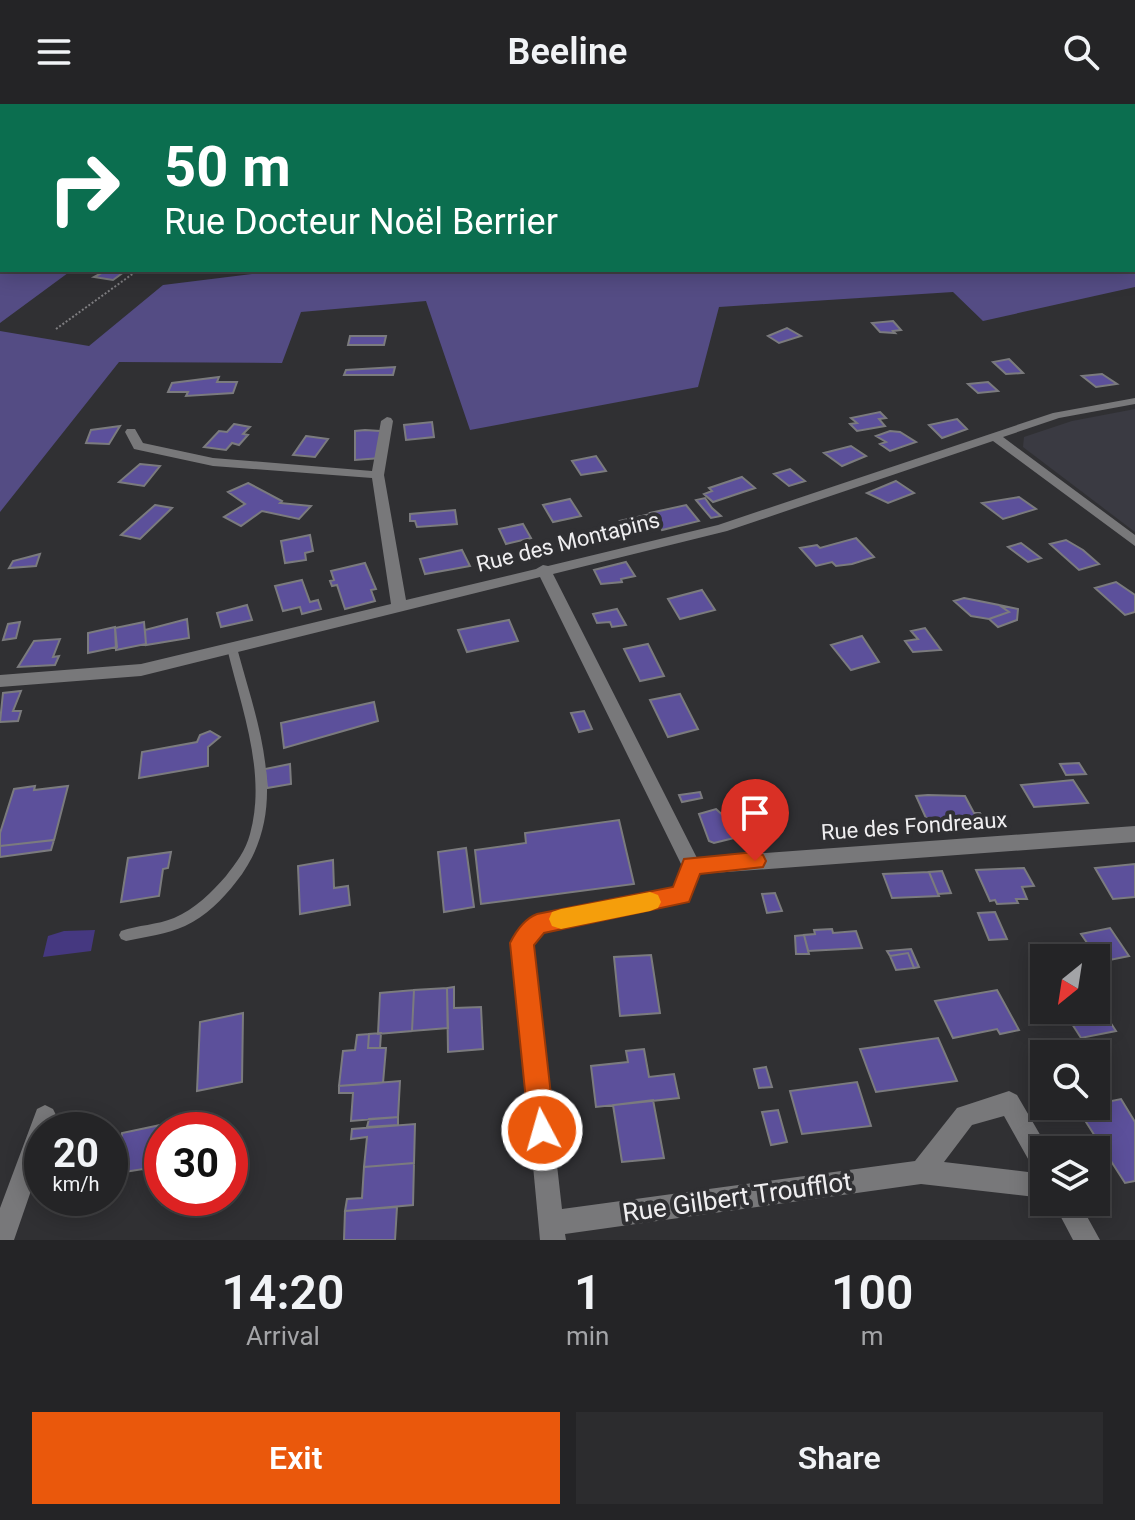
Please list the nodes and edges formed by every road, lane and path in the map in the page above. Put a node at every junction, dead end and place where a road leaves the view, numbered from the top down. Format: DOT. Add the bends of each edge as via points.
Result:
graph roads {
  1 [pos="177,104"];
  2 [pos="184,104"];
  3 [pos="135,272"];
  4 [pos="56,329"];
  5 [pos="1135,401"];
  6 [pos="387,421"];
  7 [pos="131,432"];
  8 [pos="993,435"];
  9 [pos="378,475"];
  10 [pos="1135,542"];
  11 [pos="543,569"];
  12 [pos="399,606"];
  13 [pos="232,648"];
  14 [pos="0,681"];
  15 [pos="1135,834"];
  16 [pos="692,866"];
  17 [pos="126,935"];
  18 [pos="1030,1140"];
  19 [pos="921,1172"];
  20 [pos="24,1176"];
  21 [pos="1030,1184"];
  22 [pos="1073,1216"];
  23 [pos="553,1231"];
  24 [pos="1,1240"];
  25 [pos="1087,1240"];
  1 -- 2 [label="path"];
  3 -- 4 [label="path"];
  5 -- 8 [label="street, Rue des Montapins" via="1057,415"];
  6 -- 9 [label="street"];
  7 -- 9 [label="street" via="138,446 213,462"];
  8 -- 10 [label="street"];
  8 -- 11 [label="street, Rue des Montapins" via="722,528"];
  9 -- 12 [label="street"];
  11 -- 12 [label="street, Rue des Montapins"];
  11 -- 16 [label="street"];
  12 -- 13 [label="street, Rue des Montapins"];
  13 -- 14 [label="street, Rue des Montapins" via="141,670"];
  13 -- 17 [label="lane" via="259,763 263,818 251,855 206,906 178,922"];
  15 -- 16 [label="street, Rue des Fondreaux"];
  16 -- 23 [label="street" via="681,895 537,924 522,943"];
  18 -- 19 [label="street" via="1009,1103 965,1116"];
  19 -- 21 [label="street, Rue Gilbert Troufflot"];
  19 -- 23 [label="street, Rue Gilbert Troufflot"];
  20 -- 24 [label="street"];
  22 -- 25 [label="street"];
}
